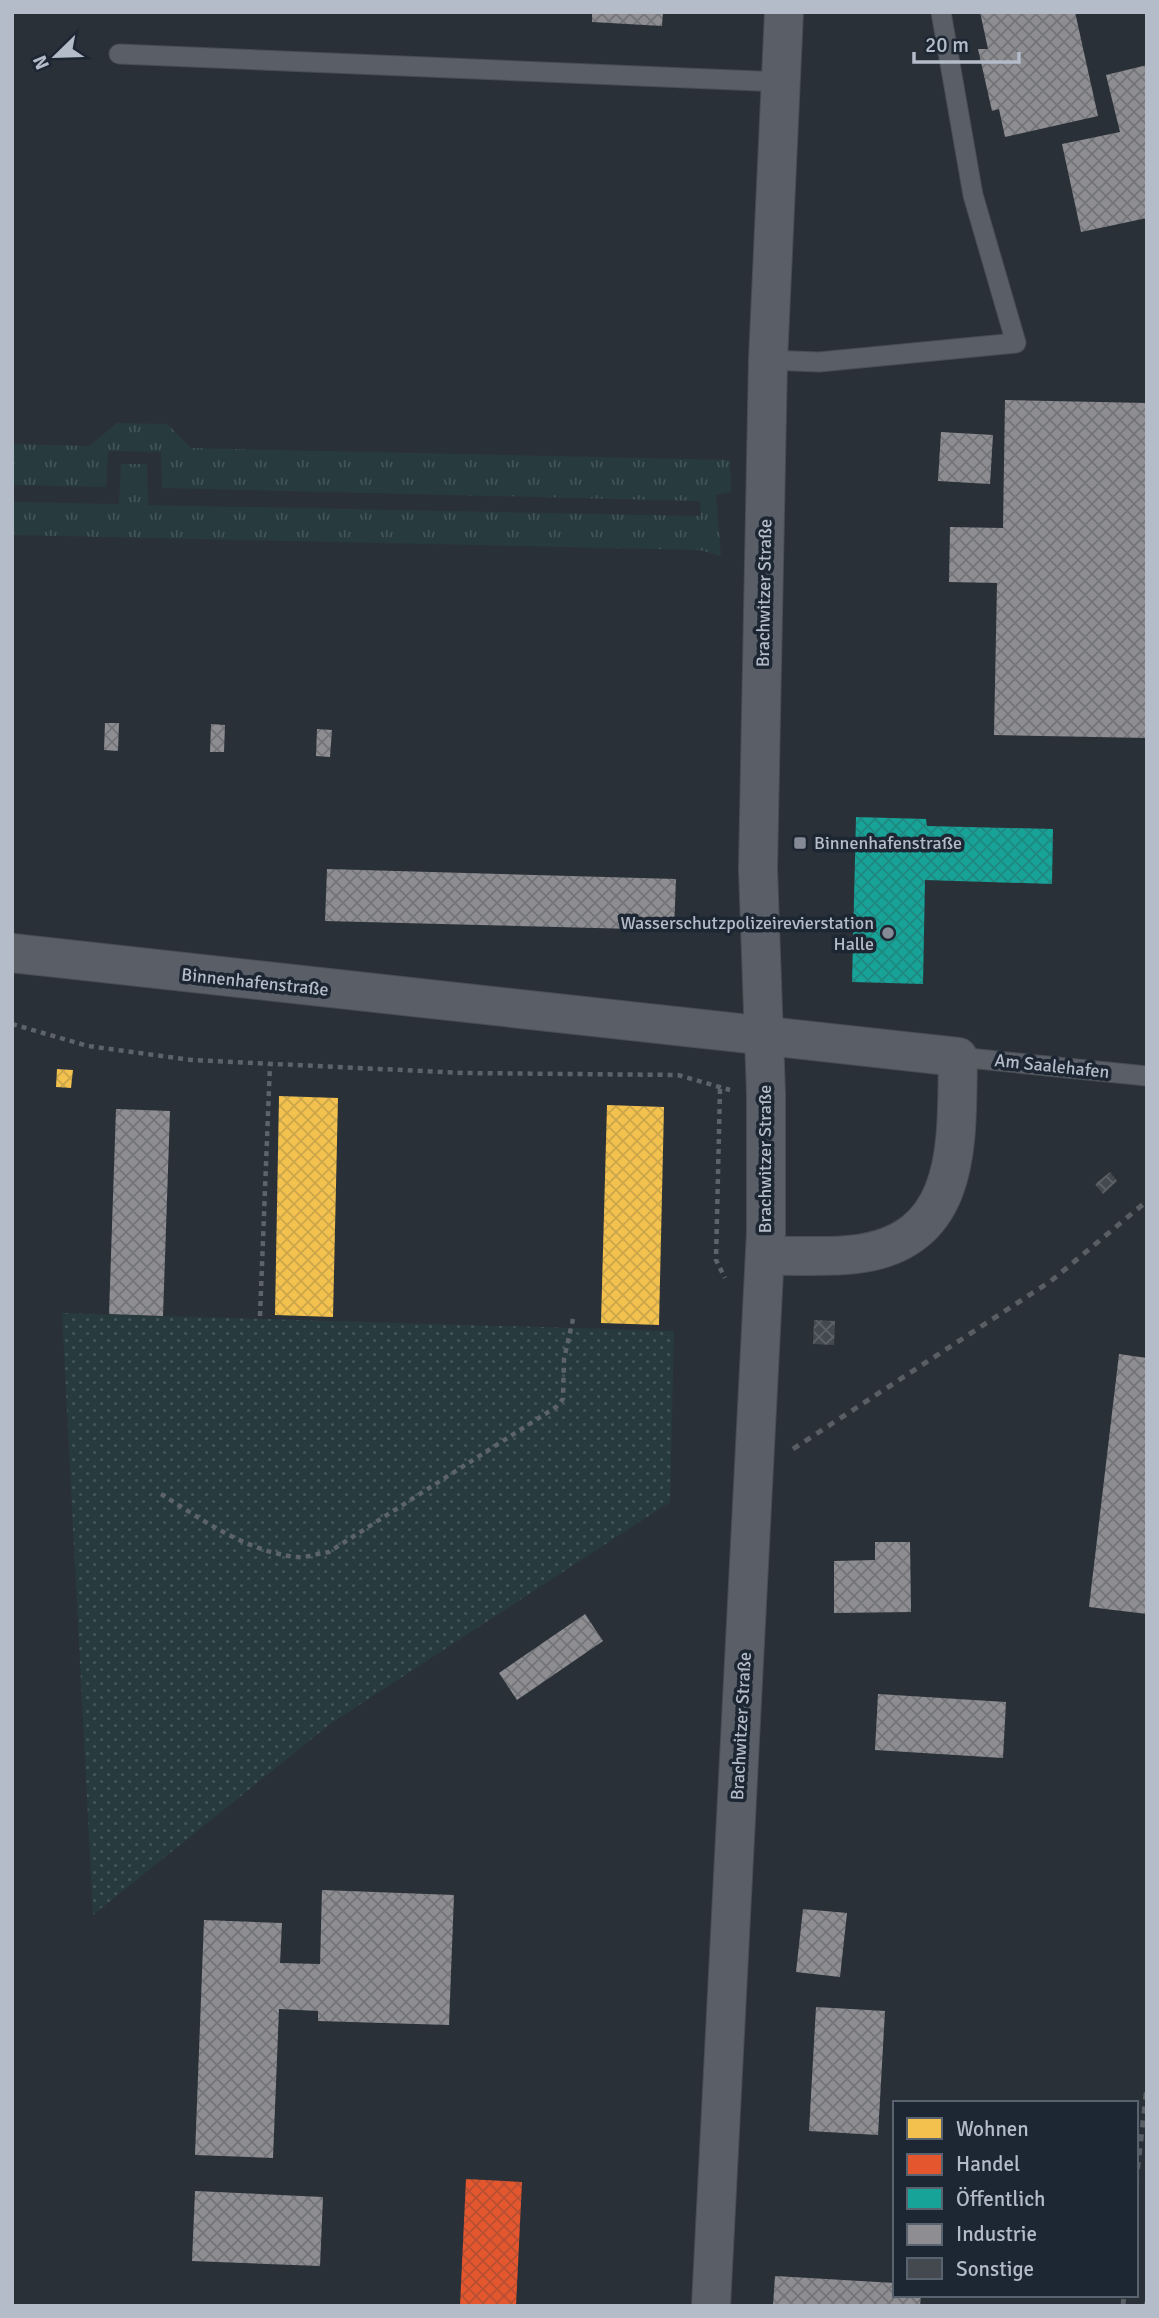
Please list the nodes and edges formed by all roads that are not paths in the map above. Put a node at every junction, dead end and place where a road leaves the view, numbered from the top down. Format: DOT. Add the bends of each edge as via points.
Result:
graph roads {
  1 [pos="784,12"];
  2 [pos="941,12"];
  3 [pos="119,54"];
  4 [pos="779,82"];
  5 [pos="768,360"];
  6 [pos="12,953"];
  7 [pos="763,1036"];
  8 [pos="958,1057"];
  9 [pos="1147,1076"];
  10 [pos="765,1256"];
  11 [pos="711,2306"];
  1 -- 4 [label="street, Brachwitzer Straße"];
  2 -- 5 [label="lane" via="973,195 1016,342 819,362"];
  3 -- 4 [label="lane"];
  4 -- 5 [label="street, Brachwitzer Straße"];
  5 -- 7 [label="street, Brachwitzer Straße" via="758,869"];
  6 -- 7 [label="street, Binnenhafenstraße"];
  7 -- 8 [label="street, Binnenhafenstraße"];
  7 -- 10 [label="street, Brachwitzer Straße"];
  8 -- 9 [label="lane, Am Saalehafen"];
  8 -- 10 [label="street" via="953,1166 947,1191 932,1212 909,1234 884,1247 857,1254"];
  10 -- 11 [label="street, Brachwitzer Straße"];
}
